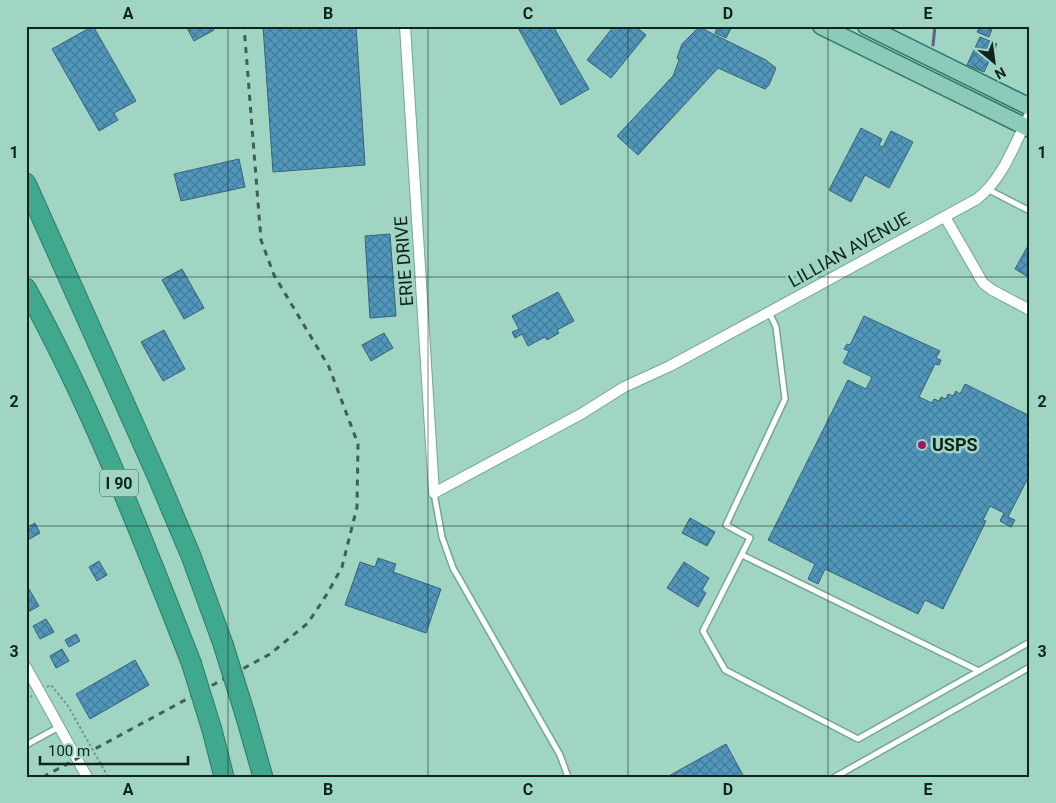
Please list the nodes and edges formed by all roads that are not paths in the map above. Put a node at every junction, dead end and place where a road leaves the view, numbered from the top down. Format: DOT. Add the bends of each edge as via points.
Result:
graph roads {
  1 [pos="406,26"];
  2 [pos="822,26"];
  3 [pos="866,26"];
  4 [pos="884,30"];
  5 [pos="870,50"];
  6 [pos="1030,107"];
  7 [pos="1028,123"];
  8 [pos="26,183"];
  9 [pos="989,190"];
  10 [pos="26,207"];
  11 [pos="1030,211"];
  12 [pos="945,217"];
  13 [pos="26,289"];
  14 [pos="1030,310"];
  15 [pos="769,312"];
  16 [pos="95,337"];
  17 [pos="434,493"];
  18 [pos="742,555"];
  19 [pos="1030,642"];
  20 [pos="26,667"];
  21 [pos="1030,667"];
  22 [pos="978,671"];
  23 [pos="59,727"];
  24 [pos="26,745"];
  25 [pos="87,777"];
  26 [pos="224,777"];
  27 [pos="263,777"];
  28 [pos="568,777"];
  29 [pos="835,777"];
  1 -- 17 [label="street, ERIE DRIVE"];
  2 -- 5 [label="main road"];
  3 -- 4 [label="main road"];
  4 -- 5 [label="street"];
  4 -- 6 [label="main road"];
  5 -- 7 [label="main road"];
  7 -- 9 [label="street"];
  8 -- 16 [label="highway"];
  9 -- 11 [label="lane"];
  9 -- 12 [label="street, LILLIAN AVENUE"];
  10 -- 16 [label="highway, I 90"];
  12 -- 14 [label="street" via="983,283"];
  12 -- 15 [label="street, LILLIAN AVENUE"];
  13 -- 26 [label="highway, I 90, bridge" via="123,494 191,662"];
  15 -- 17 [label="street, LILLIAN AVENUE" via="624,387 581,414"];
  15 -- 18 [label="lane" via="776,328 785,399 726,524 750,538"];
  16 -- 27 [label="highway, I 90, bridge" via="192,556 223,644"];
  17 -- 28 [label="lane" via="442,536 453,568 560,755"];
  18 -- 22 [label="lane"];
  18 -- 22 [label="lane" via="704,631 725,670 858,739"];
  19 -- 22 [label="lane"];
  20 -- 23 [label="street"];
  21 -- 29 [label="lane"];
  23 -- 24 [label="lane"];
  23 -- 25 [label="street"];
}
